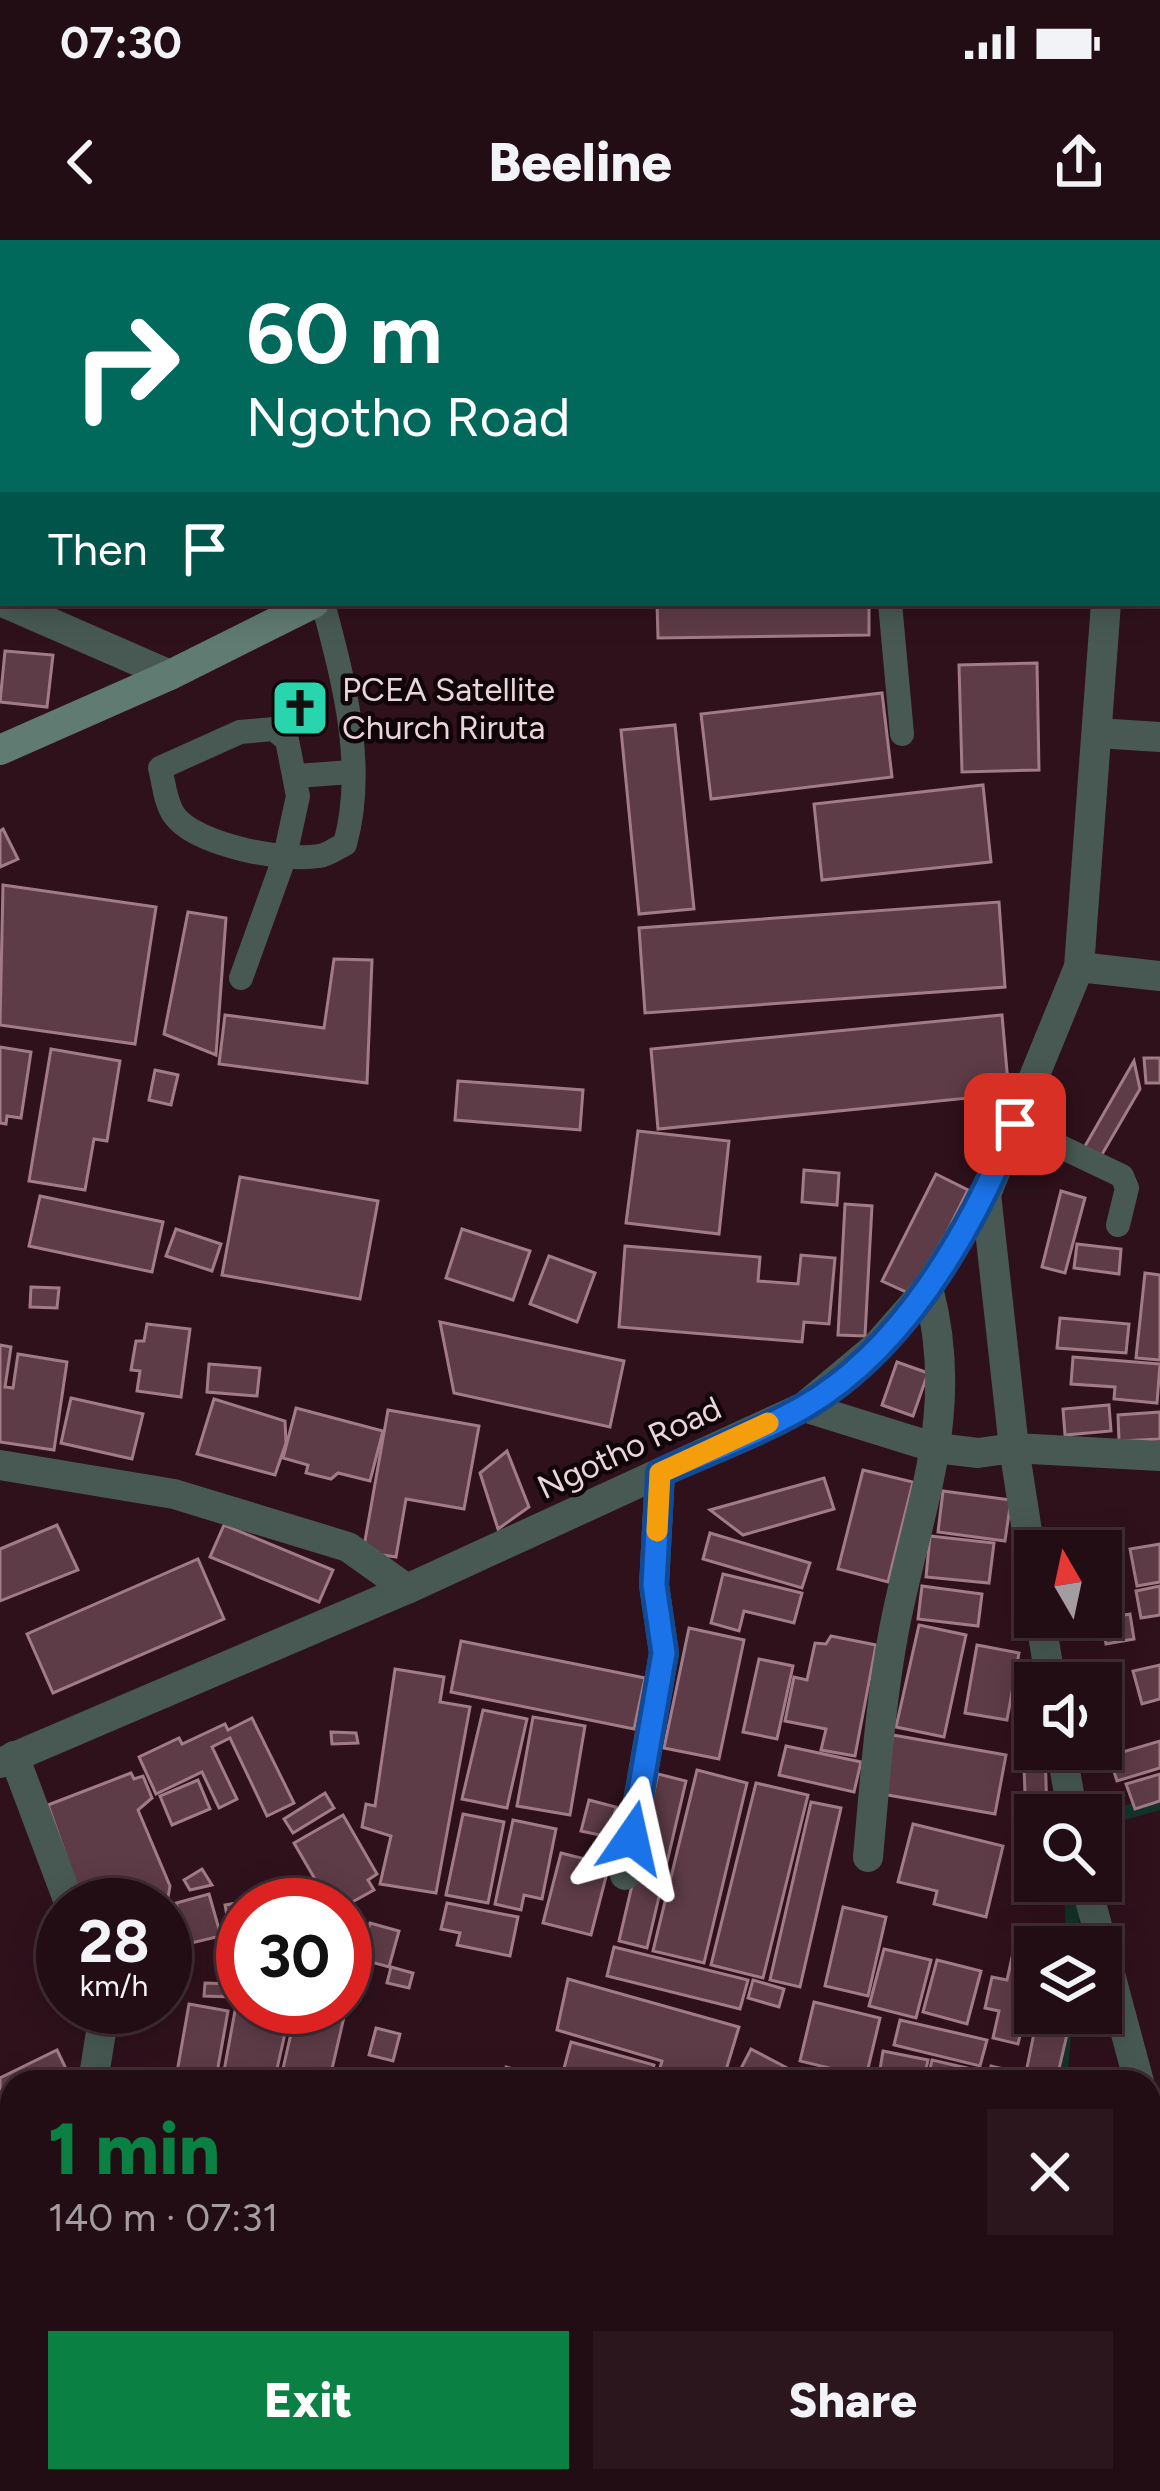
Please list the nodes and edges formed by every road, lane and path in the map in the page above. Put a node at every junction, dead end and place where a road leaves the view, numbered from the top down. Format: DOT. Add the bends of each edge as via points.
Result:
graph roads {
  1 [pos="11,606"];
  2 [pos="313,606"];
  3 [pos="320,606"];
  4 [pos="890,606"];
  5 [pos="1106,606"];
  6 [pos="170,675"];
  7 [pos="1096,733"];
  8 [pos="902,734"];
  9 [pos="1160,737"];
  10 [pos="0,750"];
  11 [pos="351,772"];
  12 [pos="297,776"];
  13 [pos="285,856"];
  14 [pos="1079,967"];
  15 [pos="1160,976"];
  16 [pos="241,978"];
  17 [pos="1015,1124"];
  18 [pos="986,1195"];
  19 [pos="1118,1225"];
  20 [pos="928,1288"];
  21 [pos="804,1407"];
  22 [pos="936,1448"];
  23 [pos="1014,1448"];
  24 [pos="1160,1456"];
  25 [pos="0,1465"];
  26 [pos="660,1473"];
  27 [pos="1027,1530"];
  28 [pos="406,1589"];
  29 [pos="7,1759"];
  30 [pos="868,1857"];
  31 [pos="625,1875"];
  32 [pos="58,1878"];
  33 [pos="1091,1902"];
  34 [pos="101,2034"];
  35 [pos="95,2070"];
  36 [pos="1136,2070"];
  1 -- 6 [label="street"];
  2 -- 6 [label="main road"];
  3 -- 11 [label="lane" via="343,679"];
  4 -- 8 [label="lane"];
  5 -- 7 [label="street, Ngotho Road"];
  6 -- 10 [label="main road"];
  7 -- 9 [label="street"];
  7 -- 14 [label="street, Ngotho Road"];
  11 -- 12 [label="lane"];
  11 -- 13 [label="lane" via="345,844 322,856"];
  12 -- 13 [label="lane"];
  12 -- 13 [label="lane" via="287,740 274,729 240,733 160,768 171,810 196,833"];
  13 -- 16 [label="lane"];
  14 -- 15 [label="street"];
  14 -- 17 [label="street, Ngotho Road"];
  17 -- 18 [label="street, Ngotho Road"];
  17 -- 19 [label="lane" via="1122,1176"];
  18 -- 20 [label="street, Ngotho Road"];
  18 -- 23 [label="street"];
  20 -- 21 [label="street, Ngotho Road" via="877,1346"];
  20 -- 22 [label="street" via="941,1357"];
  21 -- 22 [label="street"];
  21 -- 26 [label="street, Ngotho Road"];
  22 -- 23 [label="street"];
  22 -- 30 [label="street" via="889,1660"];
  23 -- 24 [label="street"];
  23 -- 27 [label="street"];
  25 -- 28 [label="street" via="174,1494 348,1547"];
  26 -- 28 [label="street, Ngotho Road"];
  26 -- 31 [label="street" via="654,1585 664,1653"];
  28 -- 29 [label="street, Ngotho Road"];
  29 -- 32 [label="street"];
  33 -- 36 [label="street"];
  34 -- 35 [label="street"];
}
